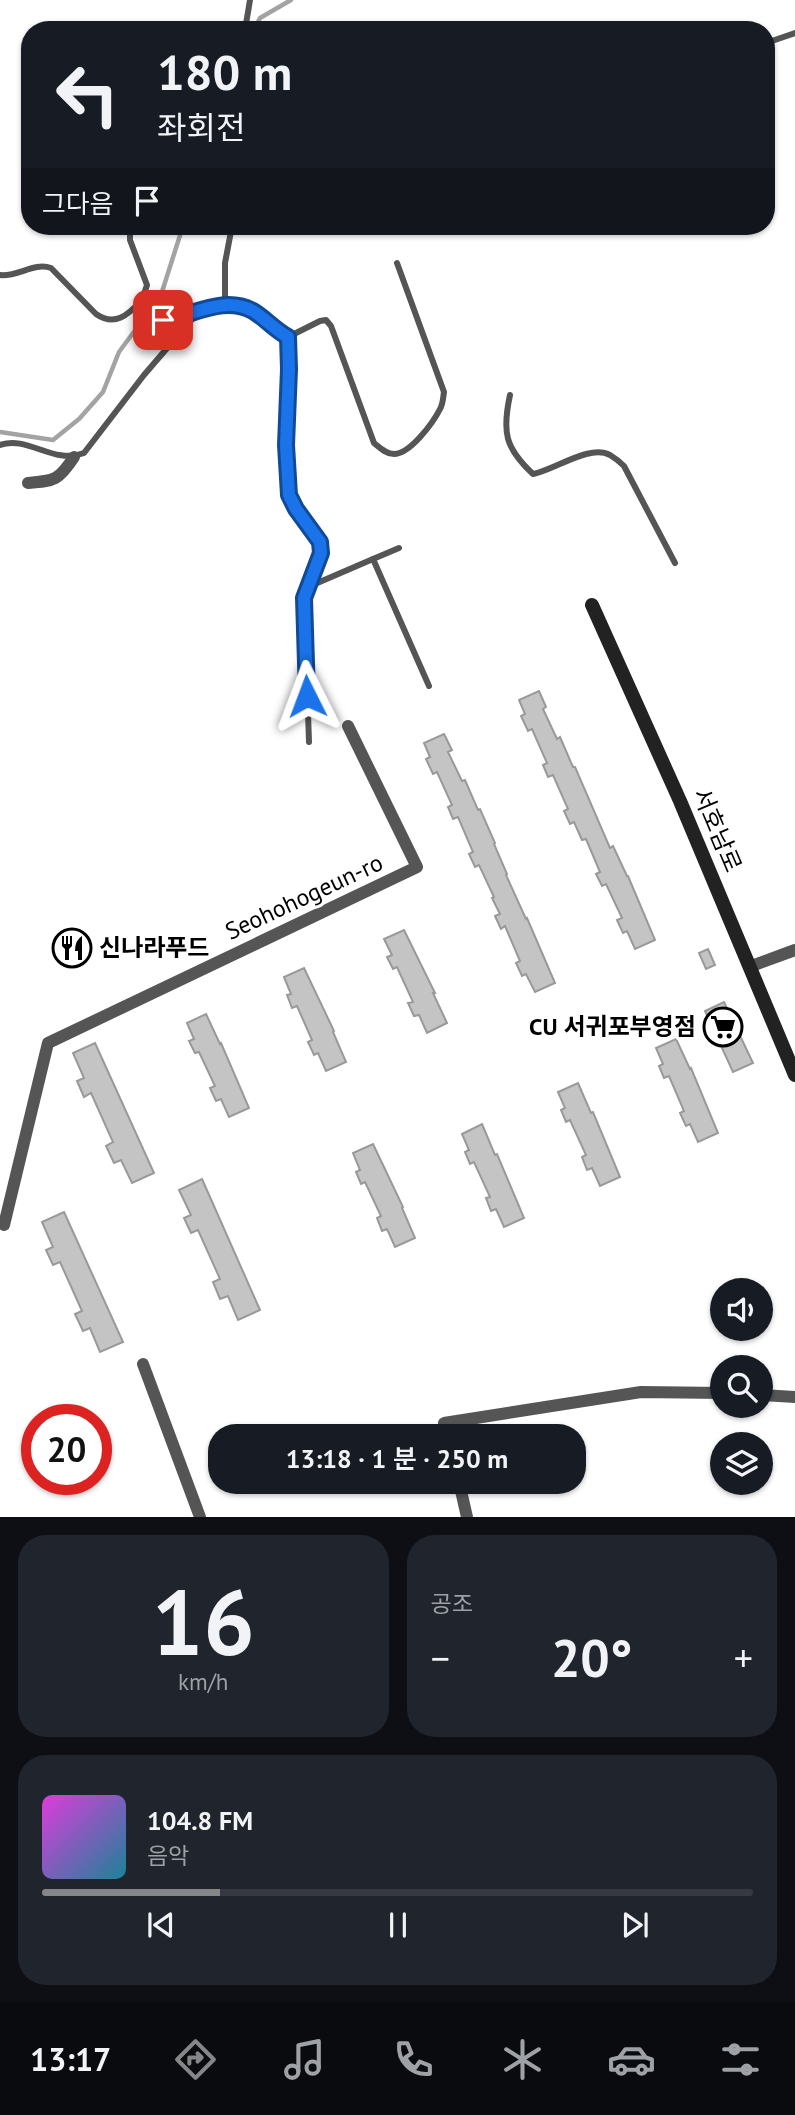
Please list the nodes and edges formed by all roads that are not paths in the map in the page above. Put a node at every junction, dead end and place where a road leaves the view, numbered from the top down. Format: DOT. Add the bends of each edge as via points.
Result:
graph roads {
  1 [pos="250,0"];
  2 [pos="248,21"];
  3 [pos="795,33"];
  4 [pos="775,40"];
  5 [pos="130,235"];
  6 [pos="230,235"];
  7 [pos="397,263"];
  8 [pos="0,275"];
  9 [pos="143,301"];
  10 [pos="225,304"];
  11 [pos="200,310"];
  12 [pos="288,337"];
  13 [pos="510,396"];
  14 [pos="0,445"];
  15 [pos="74,457"];
  16 [pos="28,483"];
  17 [pos="398,548"];
  18 [pos="373,559"];
  19 [pos="675,563"];
  20 [pos="308,587"];
  21 [pos="592,605"];
  22 [pos="429,685"];
  23 [pos="348,726"];
  24 [pos="309,742"];
  25 [pos="795,950"];
  26 [pos="749,967"];
  27 [pos="795,1075"];
  28 [pos="2,1225"];
  29 [pos="143,1364"];
  30 [pos="710,1394"];
  31 [pos="773,1396"];
  32 [pos="795,1397"];
  33 [pos="444,1424"];
  34 [pos="461,1494"];
  35 [pos="200,1517"];
  36 [pos="467,1517"];
  1 -- 2 [label="lane"];
  3 -- 4 [label="lane"];
  5 -- 9 [label="lane" via="146,285"];
  6 -- 10 [label="lane"];
  7 -- 12 [label="lane" via="444,392 440,410 412,447 388,453 374,443 326,320"];
  8 -- 9 [label="lane" via="43,265 51,268 104,320 122,317"];
  9 -- 11 [label="lane" via="163,320"];
  10 -- 11 [label="lane"];
  10 -- 12 [label="lane" via="252,311"];
  11 -- 15 [label="lane" via="84,453"];
  12 -- 20 [label="lane" via="289,495 320,542 321,553"];
  13 -- 19 [label="lane" via="507,436 517,459 533,474 588,453 610,455 624,466"];
  14 -- 15 [label="lane" via="12,443"];
  15 -- 16 [label="street" via="62,475"];
  17 -- 18 [label="lane"];
  18 -- 20 [label="lane"];
  18 -- 22 [label="lane"];
  20 -- 24 [label="lane" via="303,611"];
  21 -- 26 [label="main road, 서호남로"];
  23 -- 28 [label="street, Seohohogeun-ro" via="417,867 48,1043"];
  25 -- 26 [label="street"];
  26 -- 27 [label="main road, 서호남로"];
  29 -- 35 [label="street"];
  30 -- 33 [label="street" via="641,1392"];
  31 -- 32 [label="street"];
  34 -- 36 [label="street"];
}
